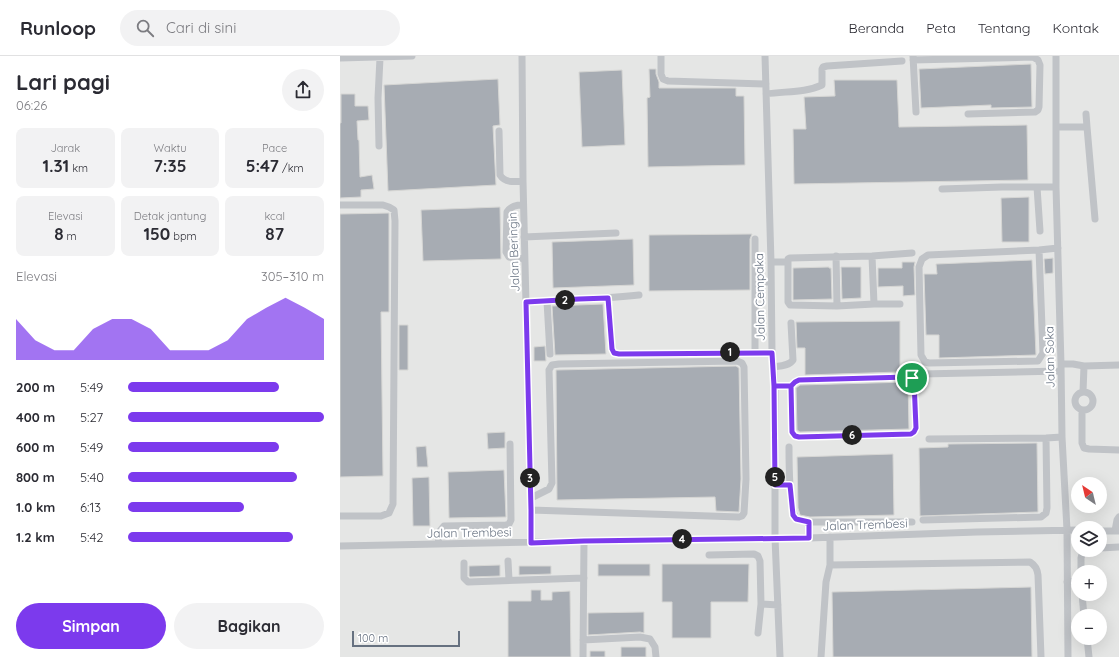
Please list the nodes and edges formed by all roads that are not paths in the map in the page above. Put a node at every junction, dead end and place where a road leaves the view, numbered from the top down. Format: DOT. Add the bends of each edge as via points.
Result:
graph roads {
  1 [pos="412,56"];
  2 [pos="522,56"];
  3 [pos="661,56"];
  4 [pos="765,56"];
  5 [pos="1056,56"];
  6 [pos="341,58"];
  7 [pos="380,58"];
  8 [pos="913,58"];
  9 [pos="902,61"];
  10 [pos="766,84"];
  11 [pos="766,94"];
  12 [pos="916,112"];
  13 [pos="968,114"];
  14 [pos="1086,114"];
  15 [pos="1056,127"];
  16 [pos="1087,127"];
  17 [pos="499,131"];
  18 [pos="379,146"];
  19 [pos="523,181"];
  20 [pos="1037,187"];
  21 [pos="1056,187"];
  22 [pos="942,189"];
  23 [pos="523,205"];
  24 [pos="340,206"];
  25 [pos="1095,219"];
  26 [pos="1040,231"];
  27 [pos="616,232"];
  28 [pos="524,237"];
  29 [pos="755,239"];
  30 [pos="1058,248"];
  31 [pos="1039,250"];
  32 [pos="912,253"];
  33 [pos="836,256"];
  34 [pos="872,256"];
  35 [pos="524,259"];
  36 [pos="771,262"];
  37 [pos="788,262"];
  38 [pos="755,282"];
  39 [pos="771,282"];
  40 [pos="639,295"];
  41 [pos="608,298"];
  42 [pos="547,301"];
  43 [pos="526,302"];
  44 [pos="874,304"];
  45 [pos="900,304"];
  46 [pos="837,306"];
  47 [pos="791,323"];
  48 [pos="755,352"];
  49 [pos="772,353"];
  50 [pos="550,354"];
  51 [pos="1119,365"];
  52 [pos="1084,366"];
  53 [pos="773,367"];
  54 [pos="1061,368"];
  55 [pos="912,378"];
  56 [pos="774,386"];
  57 [pos="791,386"];
  58 [pos="1082,392"];
  59 [pos="1082,410"];
  60 [pos="1062,437"];
  61 [pos="1046,438"];
  62 [pos="929,439"];
  63 [pos="510,444"];
  64 [pos="789,447"];
  65 [pos="1119,450"];
  66 [pos="775,485"];
  67 [pos="790,485"];
  68 [pos="530,498"];
  69 [pos="531,510"];
  70 [pos="340,516"];
  71 [pos="1119,517"];
  72 [pos="923,520"];
  73 [pos="809,522"];
  74 [pos="912,522"];
  75 [pos="1067,530"];
  76 [pos="1071,530"];
  77 [pos="1117,531"];
  78 [pos="775,538"];
  79 [pos="809,538"];
  80 [pos="830,538"];
  81 [pos="584,541"];
  82 [pos="531,543"];
  83 [pos="438,544"];
  84 [pos="340,546"];
  85 [pos="1119,547"];
  86 [pos="1107,548"];
  87 [pos="709,555"];
  88 [pos="508,561"];
  89 [pos="464,563"];
  90 [pos="830,564"];
  91 [pos="584,578"];
  92 [pos="509,580"];
  93 [pos="1067,582"];
  94 [pos="1071,582"];
  95 [pos="761,604"];
  96 [pos="778,605"];
  97 [pos="758,633"];
  98 [pos="583,640"];
  99 [pos="1088,645"];
  100 [pos="582,657"];
  101 [pos="656,657"];
  102 [pos="780,657"];
  103 [pos="821,657"];
  104 [pos="1042,657"];
  105 [pos="1068,657"];
  106 [pos="1089,657"];
  1 -- 7 [label="street"];
  2 -- 19 [label="street, Jalan Beringin"];
  3 -- 10 [label="street" via="663,79"];
  4 -- 10 [label="street, Jalan Cempaka"];
  5 -- 15 [label="street, Jalan Soka"];
  6 -- 7 [label="street"];
  7 -- 18 [label="street"];
  8 -- 12 [label="street"];
  8 -- 13 [label="street" via="1033,57 1038,60 1038,110"];
  9 -- 11 [label="street" via="827,66 822,69 822,85 800,91"];
  10 -- 11 [label="street, Jalan Cempaka"];
  11 -- 36 [label="street, Jalan Cempaka"];
  14 -- 16 [label="street"];
  15 -- 16 [label="street"];
  15 -- 21 [label="street, Jalan Soka"];
  16 -- 25 [label="street"];
  17 -- 19 [label="street" via="500,175 507,181"];
  19 -- 23 [label="street, Jalan Beringin"];
  20 -- 21 [label="street"];
  20 -- 22 [label="street"];
  20 -- 26 [label="street"];
  21 -- 30 [label="street, Jalan Soka"];
  23 -- 28 [label="street, Jalan Beringin"];
  23 -- 35 [label="street" via="509,208 507,212 506,252 509,258"];
  24 -- 70 [label="street" via="383,205 394,210 395,220 393,504 389,513 381,516"];
  27 -- 28 [label="street"];
  28 -- 35 [label="street, Jalan Beringin"];
  29 -- 38 [label="street"];
  30 -- 31 [label="street"];
  30 -- 54 [label="street, Jalan Soka"];
  31 -- 31 [label="street" via="1043,353 1038,361 925,362 921,355 919,267 922,259 928,255"];
  32 -- 34 [label="street"];
  33 -- 34 [label="street"];
  33 -- 37 [label="street" via="788,258"];
  33 -- 46 [label="street"];
  34 -- 44 [label="street"];
  35 -- 43 [label="street, Jalan Beringin"];
  36 -- 37 [label="street"];
  36 -- 39 [label="street, Jalan Cempaka"];
  37 -- 46 [label="street" via="790,305"];
  38 -- 39 [label="street"];
  38 -- 48 [label="street"];
  39 -- 49 [label="street, Jalan Cempaka"];
  40 -- 41 [label="street"];
  41 -- 42 [label="street"];
  41 -- 48 [label="street" via="614,353"];
  42 -- 43 [label="street"];
  42 -- 50 [label="street"];
  43 -- 68 [label="street, Jalan Beringin"];
  44 -- 45 [label="street"];
  44 -- 46 [label="street"];
  47 -- 53 [label="street" via="792,360 789,364"];
  48 -- 49 [label="street"];
  49 -- 53 [label="street, Jalan Cempaka"];
  51 -- 52 [label="street"];
  52 -- 54 [label="street" via="1073,364"];
  52 -- 58 [label="street"];
  53 -- 56 [label="street, Jalan Cempaka"];
  54 -- 55 [label="street" via="921,374"];
  54 -- 60 [label="street, Jalan Soka"];
  55 -- 57 [label="street" via="799,380"];
  55 -- 57 [label="street" via="916,428 911,434 795,436 792,432"];
  56 -- 57 [label="street"];
  56 -- 66 [label="street, Jalan Cempaka"];
  58 -- 59 [label="street" via="1075,400"];
  58 -- 59 [label="street" via="1089,394 1093,399 1092,406"];
  59 -- 65 [label="street" via="1084,448"];
  60 -- 61 [label="street"];
  60 -- 75 [label="street, Jalan Soka"];
  61 -- 62 [label="street"];
  61 -- 72 [label="street" via="1048,508 1041,517"];
  63 -- 83 [label="street" via="509,524 444,526 440,531"];
  64 -- 67 [label="street"];
  66 -- 67 [label="street"];
  66 -- 78 [label="street, Jalan Cempaka"];
  67 -- 73 [label="street" via="793,515 796,519"];
  68 -- 69 [label="street, Jalan Beringin"];
  68 -- 69 [label="street" via="549,489 552,483 549,370 552,365 737,361 742,363 746,478 742,516"];
  69 -- 82 [label="street, Jalan Beringin"];
  71 -- 77 [label="street"];
  73 -- 74 [label="street"];
  73 -- 79 [label="street"];
  75 -- 76 [label="street, Jalan Trembesi"];
  75 -- 80 [label="street, Jalan Trembesi"];
  75 -- 93 [label="street, Jalan Soka"];
  78 -- 79 [label="street, Jalan Trembesi"];
  78 -- 81 [label="street, Jalan Trembesi"];
  78 -- 96 [label="street, Jalan Cempaka"];
  79 -- 80 [label="street, Jalan Trembesi"];
  80 -- 90 [label="street"];
  81 -- 82 [label="street, Jalan Trembesi"];
  81 -- 91 [label="street"];
  82 -- 83 [label="street, Jalan Trembesi"];
  83 -- 84 [label="street, Jalan Trembesi"];
  85 -- 86 [label="street"];
  87 -- 95 [label="street" via="758,556"];
  88 -- 92 [label="street"];
  89 -- 92 [label="street" via="464,578 468,582"];
  90 -- 103 [label="street" via="826,582"];
  90 -- 104 [label="street" via="1030,562 1038,570"];
  91 -- 92 [label="street"];
  91 -- 98 [label="street"];
  93 -- 94 [label="street"];
  93 -- 105 [label="street, Jalan Soka"];
  95 -- 96 [label="street"];
  95 -- 97 [label="street"];
  96 -- 102 [label="street, Jalan Cempaka"];
  98 -- 100 [label="street"];
  98 -- 101 [label="street" via="640,637 650,639 655,647"];
  99 -- 106 [label="street"];
}
